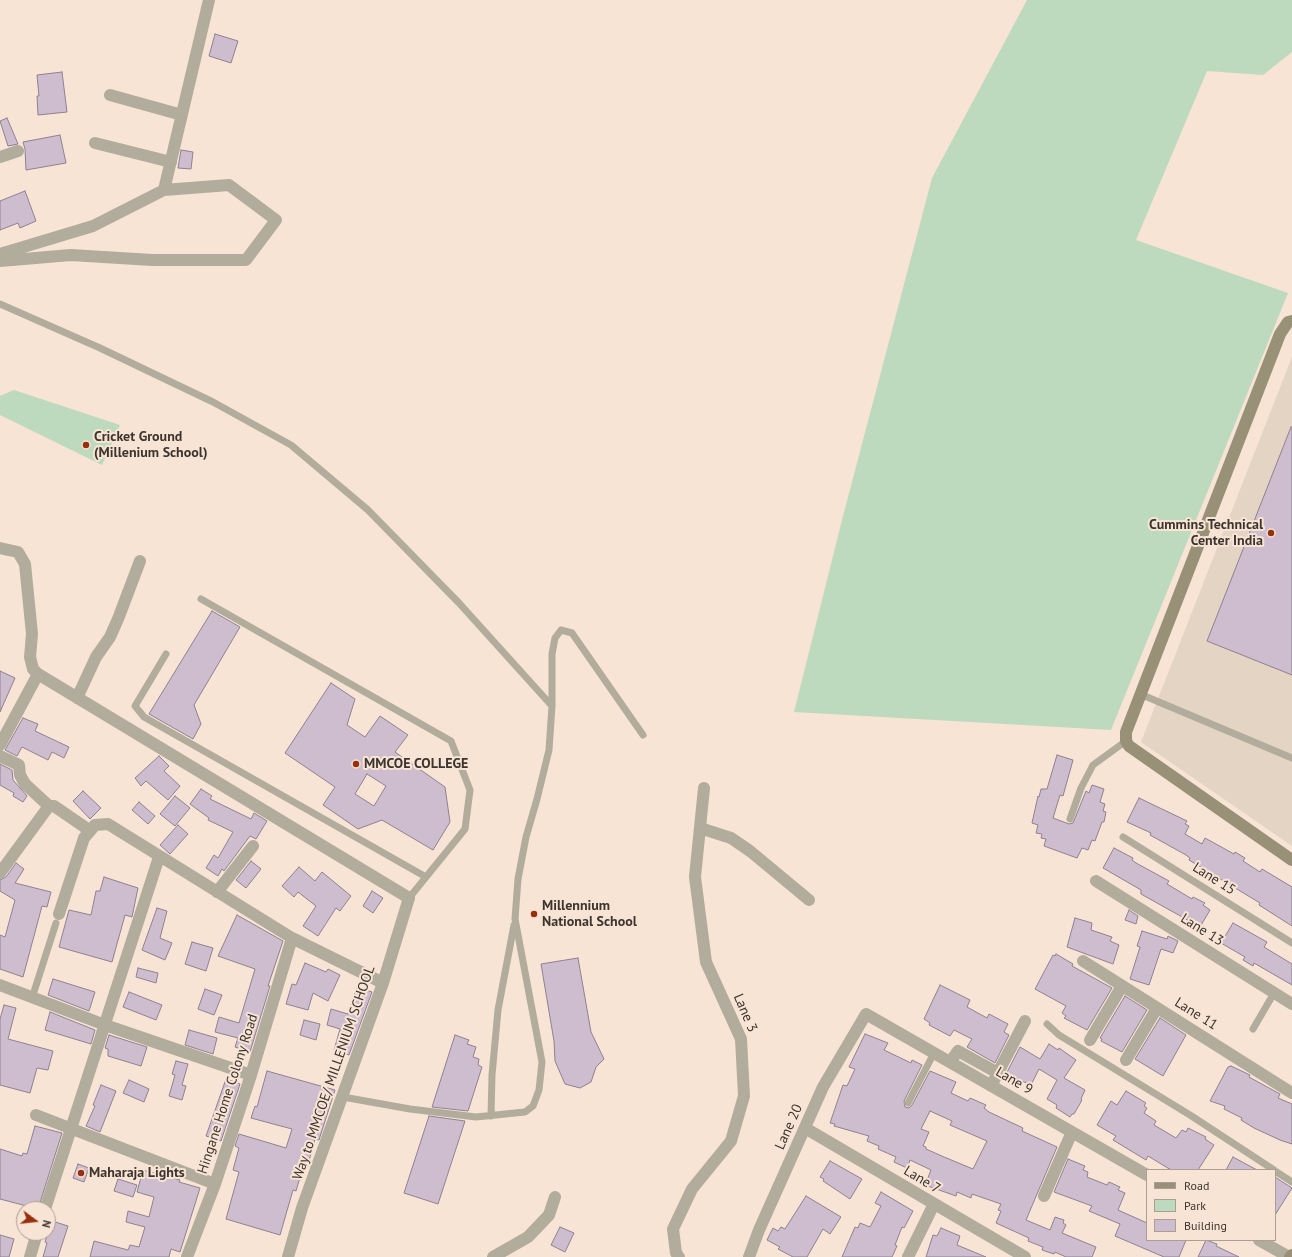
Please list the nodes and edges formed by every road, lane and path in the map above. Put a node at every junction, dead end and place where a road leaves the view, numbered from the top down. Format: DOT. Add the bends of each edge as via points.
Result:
graph roads {
  1 [pos="209,0"];
  2 [pos="110,95"];
  3 [pos="182,116"];
  4 [pos="95,143"];
  5 [pos="18,151"];
  6 [pos="0,157"];
  7 [pos="171,162"];
  8 [pos="164,190"];
  9 [pos="0,254"];
  10 [pos="0,262"];
  11 [pos="0,304"];
  12 [pos="1292,321"];
  13 [pos="0,548"];
  14 [pos="140,561"];
  15 [pos="201,599"];
  16 [pos="166,654"];
  17 [pos="38,674"];
  18 [pos="1140,694"];
  19 [pos="77,698"];
  20 [pos="552,706"];
  21 [pos="643,735"];
  22 [pos="1126,741"];
  23 [pos="0,745"];
  24 [pos="0,756"];
  25 [pos="1292,758"];
  26 [pos="704,788"];
  27 [pos="48,806"];
  28 [pos="1070,819"];
  29 [pos="700,828"];
  30 [pos="89,830"];
  31 [pos="1122,837"];
  32 [pos="253,846"];
  33 [pos="159,856"];
  34 [pos="1292,860"];
  35 [pos="0,873"];
  36 [pos="426,877"];
  37 [pos="1096,881"];
  38 [pos="217,892"];
  39 [pos="409,898"];
  40 [pos="809,900"];
  41 [pos="57,919"];
  42 [pos="515,919"];
  43 [pos="292,938"];
  44 [pos="1292,943"];
  45 [pos="1083,962"];
  46 [pos="383,983"];
  47 [pos="0,985"];
  48 [pos="1122,986"];
  49 [pos="1274,993"];
  50 [pos="32,998"];
  51 [pos="1292,1004"];
  52 [pos="1157,1008"];
  53 [pos="866,1014"];
  54 [pos="1025,1021"];
  55 [pos="1046,1024"];
  56 [pos="105,1025"];
  57 [pos="1253,1029"];
  58 [pos="1090,1040"];
  59 [pos="934,1053"];
  60 [pos="1126,1060"];
  61 [pos="950,1062"];
  62 [pos="998,1073"];
  63 [pos="251,1075"];
  64 [pos="991,1086"];
  65 [pos="1292,1093"];
  66 [pos="343,1097"];
  67 [pos="908,1103"];
  68 [pos="36,1115"];
  69 [pos="491,1116"];
  70 [pos="805,1128"];
  71 [pos="71,1129"];
  72 [pos="1072,1132"];
  73 [pos="1272,1169"];
  74 [pos="1276,1171"];
  75 [pos="1146,1174"];
  76 [pos="1292,1182"];
  77 [pos="215,1184"];
  78 [pos="1044,1196"];
  79 [pos="555,1197"];
  80 [pos="48,1201"];
  81 [pos="934,1204"];
  82 [pos="35,1241"];
  83 [pos="1261,1241"];
  84 [pos="1290,1256"];
  85 [pos="30,1257"];
  86 [pos="187,1257"];
  87 [pos="288,1257"];
  88 [pos="493,1257"];
  89 [pos="679,1257"];
  90 [pos="749,1257"];
  91 [pos="908,1257"];
  92 [pos="1025,1257"];
  1 -- 3 [label="street"];
  2 -- 3 [label="street"];
  3 -- 7 [label="street"];
  4 -- 7 [label="street"];
  5 -- 6 [label="street"];
  7 -- 8 [label="street"];
  8 -- 9 [label="street" via="93,226"];
  8 -- 10 [label="street" via="229,185 276,220 246,260 152,260 72,255"];
  11 -- 20 [label="lane" via="213,402 291,445 368,510 459,603"];
  12 -- 18 [label="street" via="1288,322 1280,334"];
  13 -- 17 [label="street" via="18,552 25,564 32,629 30,657 33,669"];
  14 -- 19 [label="street" via="110,637 96,656"];
  15 -- 36 [label="lane" via="451,741 470,790 465,829"];
  16 -- 36 [label="lane" via="135,706 144,717"];
  17 -- 19 [label="street"];
  17 -- 23 [label="street"];
  18 -- 22 [label="street" via="1126,732"];
  18 -- 25 [label="lane"];
  19 -- 39 [label="street"];
  20 -- 21 [label="lane" via="552,654 555,638 561,630 572,633"];
  20 -- 42 [label="lane" via="549,750 526,837 518,879"];
  22 -- 28 [label="lane" via="1093,766 1081,788"];
  22 -- 34 [label="street" via="1129,746"];
  24 -- 27 [label="street" via="19,765 20,776 25,784"];
  26 -- 29 [label="street, Lane 3"];
  27 -- 30 [label="street" via="54,806"];
  27 -- 35 [label="street"];
  29 -- 40 [label="street" via="731,838"];
  29 -- 89 [label="street, Lane 3" via="695,876 706,962 741,1039 744,1096 731,1140 692,1189 673,1229 676,1253"];
  30 -- 33 [label="street" via="95,825 108,824"];
  30 -- 41 [label="street"];
  31 -- 44 [label="lane, Lane 15"];
  32 -- 38 [label="street"];
  33 -- 38 [label="street"];
  33 -- 56 [label="street"];
  36 -- 39 [label="lane"];
  37 -- 49 [label="street, Lane 13"];
  38 -- 43 [label="street"];
  39 -- 46 [label="street, Way to MMCOE/ MILLENIUM SCHOOL"];
  41 -- 50 [label="lane"];
  42 -- 69 [label="lane" via="498,1010"];
  42 -- 69 [label="lane" via="542,1062 539,1090 533,1106 525,1112"];
  43 -- 46 [label="street"];
  43 -- 63 [label="street, Hingane Home Colony Road"];
  45 -- 48 [label="street, Lane 11"];
  46 -- 66 [label="street, Way to MMCOE/ MILLENIUM SCHOOL"];
  47 -- 50 [label="street"];
  48 -- 52 [label="street, Lane 11"];
  48 -- 58 [label="street"];
  49 -- 51 [label="street, Lane 13"];
  49 -- 57 [label="lane"];
  50 -- 56 [label="street"];
  52 -- 60 [label="street"];
  52 -- 65 [label="street, Lane 11"];
  53 -- 59 [label="street, Lane 9"];
  53 -- 70 [label="street, Lane 20" via="822,1087"];
  54 -- 62 [label="street"];
  55 -- 73 [label="lane" via="1059,1035 1190,1114"];
  56 -- 63 [label="street"];
  56 -- 71 [label="street"];
  59 -- 61 [label="street, Lane 9"];
  59 -- 67 [label="lane"];
  61 -- 62 [label="street" via="958,1051"];
  61 -- 64 [label="street, Lane 9"];
  62 -- 64 [label="street"];
  63 -- 77 [label="street, Hingane Home Colony Road"];
  64 -- 72 [label="street, Lane 9"];
  66 -- 69 [label="lane" via="410,1109 476,1117"];
  66 -- 87 [label="street, Way to MMCOE/ MILLENIUM SCHOOL" via="302,1208"];
  68 -- 71 [label="street"];
  70 -- 81 [label="street, Lane 7"];
  70 -- 90 [label="street, Lane 20" via="758,1230"];
  71 -- 77 [label="street"];
  71 -- 80 [label="street"];
  72 -- 75 [label="street, Lane 9"];
  72 -- 78 [label="street"];
  74 -- 76 [label="lane"];
  77 -- 86 [label="street, Hingane Home Colony Road"];
  79 -- 88 [label="street" via="549,1215 528,1237"];
  81 -- 91 [label="street"];
  81 -- 92 [label="street, Lane 7"];
  82 -- 85 [label="street"];
  83 -- 84 [label="street"];
}
